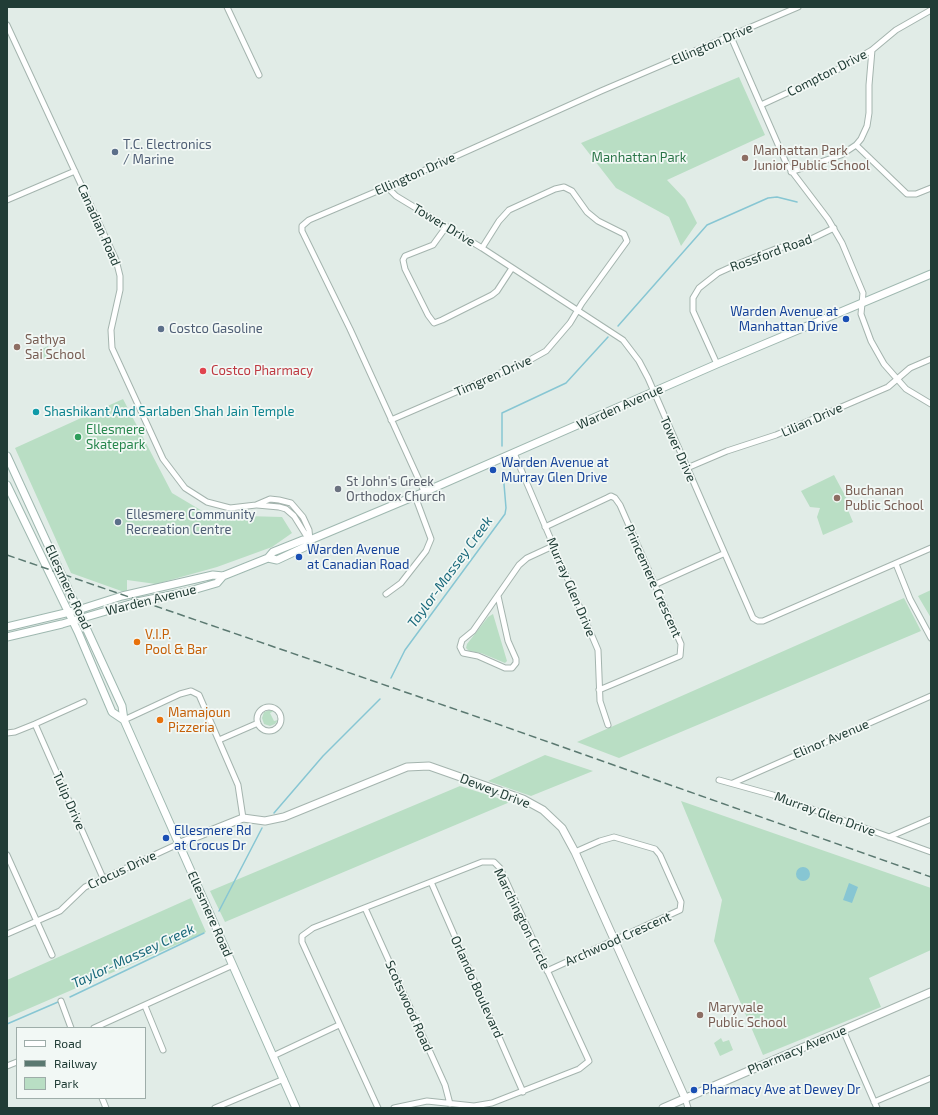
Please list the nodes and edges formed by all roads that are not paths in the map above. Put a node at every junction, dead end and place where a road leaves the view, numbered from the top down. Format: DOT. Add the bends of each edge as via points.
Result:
graph roads {
  1 [pos="227,7"];
  2 [pos="798,7"];
  3 [pos="931,10"];
  4 [pos="7,25"];
  5 [pos="731,36"];
  6 [pos="872,50"];
  7 [pos="259,75"];
  8 [pos="761,105"];
  9 [pos="856,145"];
  10 [pos="74,171"];
  11 [pos="792,172"];
  12 [pos="387,187"];
  13 [pos="931,188"];
  14 [pos="7,200"];
  15 [pos="446,227"];
  16 [pos="834,228"];
  17 [pos="482,248"];
  18 [pos="512,268"];
  19 [pos="931,274"];
  20 [pos="862,304"];
  21 [pos="578,309"];
  22 [pos="931,359"];
  23 [pos="717,364"];
  24 [pos="897,379"];
  25 [pos="654,392"];
  26 [pos="931,404"];
  27 [pos="391,420"];
  28 [pos="514,453"];
  29 [pos="7,456"];
  30 [pos="687,468"];
  31 [pos="7,485"];
  32 [pos="424,491"];
  33 [pos="414,496"];
  34 [pos="545,527"];
  35 [pos="310,540"];
  36 [pos="553,546"];
  37 [pos="931,548"];
  38 [pos="723,554"];
  39 [pos="896,564"];
  40 [pos="222,576"];
  41 [pos="654,585"];
  42 [pos="386,594"];
  43 [pos="498,596"];
  44 [pos="78,610"];
  45 [pos="68,613"];
  46 [pos="82,618"];
  47 [pos="72,621"];
  48 [pos="7,627"];
  49 [pos="7,637"];
  50 [pos="931,638"];
  51 [pos="599,690"];
  52 [pos="931,696"];
  53 [pos="84,702"];
  54 [pos="124,720"];
  55 [pos="258,723"];
  56 [pos="35,724"];
  57 [pos="608,725"];
  58 [pos="7,733"];
  59 [pos="219,740"];
  60 [pos="719,780"];
  61 [pos="733,783"];
  62 [pos="243,818"];
  63 [pos="931,819"];
  64 [pos="889,837"];
  65 [pos="178,844"];
  66 [pos="575,852"];
  67 [pos="931,852"];
  68 [pos="7,855"];
  69 [pos="104,878"];
  70 [pos="431,882"];
  71 [pos="365,908"];
  72 [pos="37,921"];
  73 [pos="7,934"];
  74 [pos="614,942"];
  75 [pos="52,955"];
  76 [pos="233,965"];
  77 [pos="547,971"];
  78 [pos="931,992"];
  79 [pos="61,1001"];
  80 [pos="144,1006"];
  81 [pos="339,1025"];
  82 [pos="71,1027"];
  83 [pos="96,1027"];
  84 [pos="843,1030"];
  85 [pos="163,1050"];
  86 [pos="273,1056"];
  87 [pos="931,1078"];
  88 [pos="284,1079"];
  89 [pos="523,1092"];
  90 [pos="685,1098"];
  91 [pos="874,1102"];
  92 [pos="450,1104"];
  93 [pos="492,1106"];
  94 [pos="215,1108"];
  95 [pos="296,1108"];
  96 [pos="378,1108"];
  97 [pos="394,1108"];
  98 [pos="663,1108"];
  99 [pos="688,1108"];
  100 [pos="877,1108"];
  1 -- 7 [label="street"];
  2 -- 5 [label="street, Ellington Drive"];
  3 -- 6 [label="street, Compton Drive" via="896,30"];
  4 -- 10 [label="street, Canadian Road"];
  5 -- 8 [label="street"];
  5 -- 12 [label="street, Ellington Drive"];
  6 -- 8 [label="street, Compton Drive" via="822,78"];
  6 -- 9 [label="street" via="868,120"];
  8 -- 11 [label="street"];
  9 -- 11 [label="street" via="841,155"];
  9 -- 13 [label="street" via="907,194 916,194"];
  10 -- 14 [label="street"];
  10 -- 35 [label="street, Canadian Road" via="116,260 120,276 120,295 111,330 112,348 163,459 185,488 207,502 230,508 270,499 291,503 303,517"];
  11 -- 16 [label="street"];
  12 -- 15 [label="street, Tower Drive" via="396,196"];
  12 -- 27 [label="street, Ellington Drive" via="309,220 302,226 302,231"];
  15 -- 17 [label="street, Tower Drive"];
  15 -- 18 [label="street" via="433,244 405,256 403,260 405,269 434,322 492,295"];
  16 -- 20 [label="street" via="863,293"];
  16 -- 23 [label="street, Rossford Road" via="804,242 778,248 740,263 718,273 699,288 693,298 693,311"];
  17 -- 18 [label="street, Tower Drive"];
  17 -- 21 [label="street, Timgren Drive" via="499,220 512,208 555,189 564,187 572,191 587,212 624,234 627,241"];
  18 -- 21 [label="street, Tower Drive"];
  19 -- 20 [label="main road, Warden Avenue"];
  20 -- 23 [label="main road, Warden Avenue"];
  20 -- 24 [label="street" via="861,314 871,341 884,364"];
  21 -- 25 [label="street, Tower Drive" via="622,338 639,361"];
  21 -- 27 [label="street, Timgren Drive" via="561,335 539,356"];
  22 -- 24 [label="street, Lilian Drive" via="910,368"];
  23 -- 25 [label="main road, Warden Avenue"];
  24 -- 26 [label="street" via="910,392"];
  24 -- 30 [label="street, Lilian Drive" via="888,387 776,435 727,451"];
  25 -- 28 [label="main road, Warden Avenue"];
  25 -- 30 [label="street, Tower Drive"];
  27 -- 32 [label="street, Ellington Drive"];
  28 -- 32 [label="main road, Warden Avenue"];
  28 -- 34 [label="street, Murray Glen Drive"];
  29 -- 44 [label="main road, Ellesmere Road"];
  30 -- 38 [label="street, Tower Drive"];
  31 -- 45 [label="main road, Ellesmere Road"];
  32 -- 33 [label="main road, Warden Avenue"];
  33 -- 35 [label="main road, Warden Avenue"];
  33 -- 42 [label="street" via="431,539 426,552 401,583"];
  34 -- 36 [label="street, Murray Glen Drive"];
  34 -- 41 [label="street, Princemere Crescent" via="611,496 615,498"];
  35 -- 40 [label="main road, Warden Avenue" via="306,546 277,560 268,558"];
  36 -- 43 [label="street" via="527,558 519,565"];
  36 -- 51 [label="street, Murray Glen Drive" via="598,650"];
  37 -- 39 [label="street, Tower Drive"];
  38 -- 39 [label="street, Tower Drive" via="749,612 758,621"];
  38 -- 41 [label="street"];
  39 -- 50 [label="street" via="910,599"];
  40 -- 44 [label="main road, Warden Avenue" via="213,575 122,596"];
  40 -- 46 [label="main road, Warden Avenue" via="217,583"];
  41 -- 51 [label="street, Princemere Crescent" via="680,644 680,656"];
  43 -- 43 [label="street" via="473,630 462,640 461,649 466,654 478,656 505,668 512,668 516,659 508,641"];
  44 -- 45 [label="main road, Warden Avenue"];
  44 -- 46 [label="main road, Ellesmere Road"];
  45 -- 47 [label="main road, Ellesmere Road"];
  45 -- 48 [label="main road, Warden Avenue"];
  46 -- 47 [label="main road, Warden Avenue"];
  46 -- 54 [label="main road, Ellesmere Road" via="122,706"];
  47 -- 49 [label="main road, Warden Avenue"];
  47 -- 54 [label="main road, Ellesmere Road" via="112,712"];
  51 -- 57 [label="street, Murray Glen Drive" via="601,707"];
  52 -- 61 [label="street, Elinor Avenue"];
  53 -- 56 [label="street"];
  54 -- 59 [label="street" via="191,691 199,695"];
  54 -- 65 [label="main road, Ellesmere Road"];
  55 -- 55 [label="street" via="263,729 274,730 280,721 280,713 274,708 266,707 257,715"];
  55 -- 59 [label="street"];
  56 -- 58 [label="street"];
  56 -- 69 [label="street, Tulip Drive"];
  59 -- 62 [label="street" via="238,785"];
  60 -- 61 [label="street, Murray Glen Drive"];
  61 -- 64 [label="street, Murray Glen Drive" via="774,795"];
  62 -- 65 [label="main road, Dewey Drive"];
  62 -- 66 [label="main road, Dewey Drive" via="265,821 284,817 407,767 429,766 523,799 543,810 562,828"];
  63 -- 64 [label="street"];
  64 -- 67 [label="street, Murray Glen Drive"];
  65 -- 69 [label="street, Crocus Drive"];
  65 -- 76 [label="main road, Ellesmere Road"];
  66 -- 74 [label="main road, Dewey Drive"];
  66 -- 74 [label="street, Archwood Crescent" via="614,837 655,849 681,902 680,910"];
  68 -- 72 [label="street"];
  69 -- 72 [label="street, Crocus Drive" via="82,889 60,910"];
  70 -- 71 [label="street, Marchington Circle"];
  70 -- 77 [label="street, Marchington Circle" via="482,862 494,862 500,868"];
  70 -- 89 [label="street, Orlando Boulevard"];
  71 -- 81 [label="street, Marchington Circle" via="313,928 302,936 302,942"];
  71 -- 92 [label="street, Scotswood Road" via="445,1085"];
  72 -- 73 [label="street, Crocus Drive"];
  72 -- 75 [label="street"];
  74 -- 77 [label="street, Archwood Crescent"];
  74 -- 90 [label="main road, Dewey Drive"];
  76 -- 80 [label="street"];
  76 -- 86 [label="main road, Ellesmere Road"];
  77 -- 89 [label="street, Marchington Circle" via="589,1061 579,1069"];
  78 -- 84 [label="main road, Pharmacy Avenue"];
  79 -- 82 [label="street"];
  80 -- 83 [label="street"];
  80 -- 85 [label="street"];
  81 -- 86 [label="street"];
  81 -- 96 [label="street, Marchington Circle"];
  84 -- 90 [label="main road, Pharmacy Avenue"];
  84 -- 91 [label="street"];
  86 -- 88 [label="main road, Ellesmere Road"];
  87 -- 91 [label="street"];
  88 -- 94 [label="street"];
  88 -- 95 [label="main road, Ellesmere Road"];
  89 -- 93 [label="street, Marchington Circle"];
  90 -- 98 [label="main road, Pharmacy Avenue"];
  90 -- 99 [label="street, Dewey Drive"];
  91 -- 100 [label="street"];
  92 -- 93 [label="street, Marchington Circle"];
  92 -- 97 [label="street, Marchington Circle" via="427,1101"];
}
